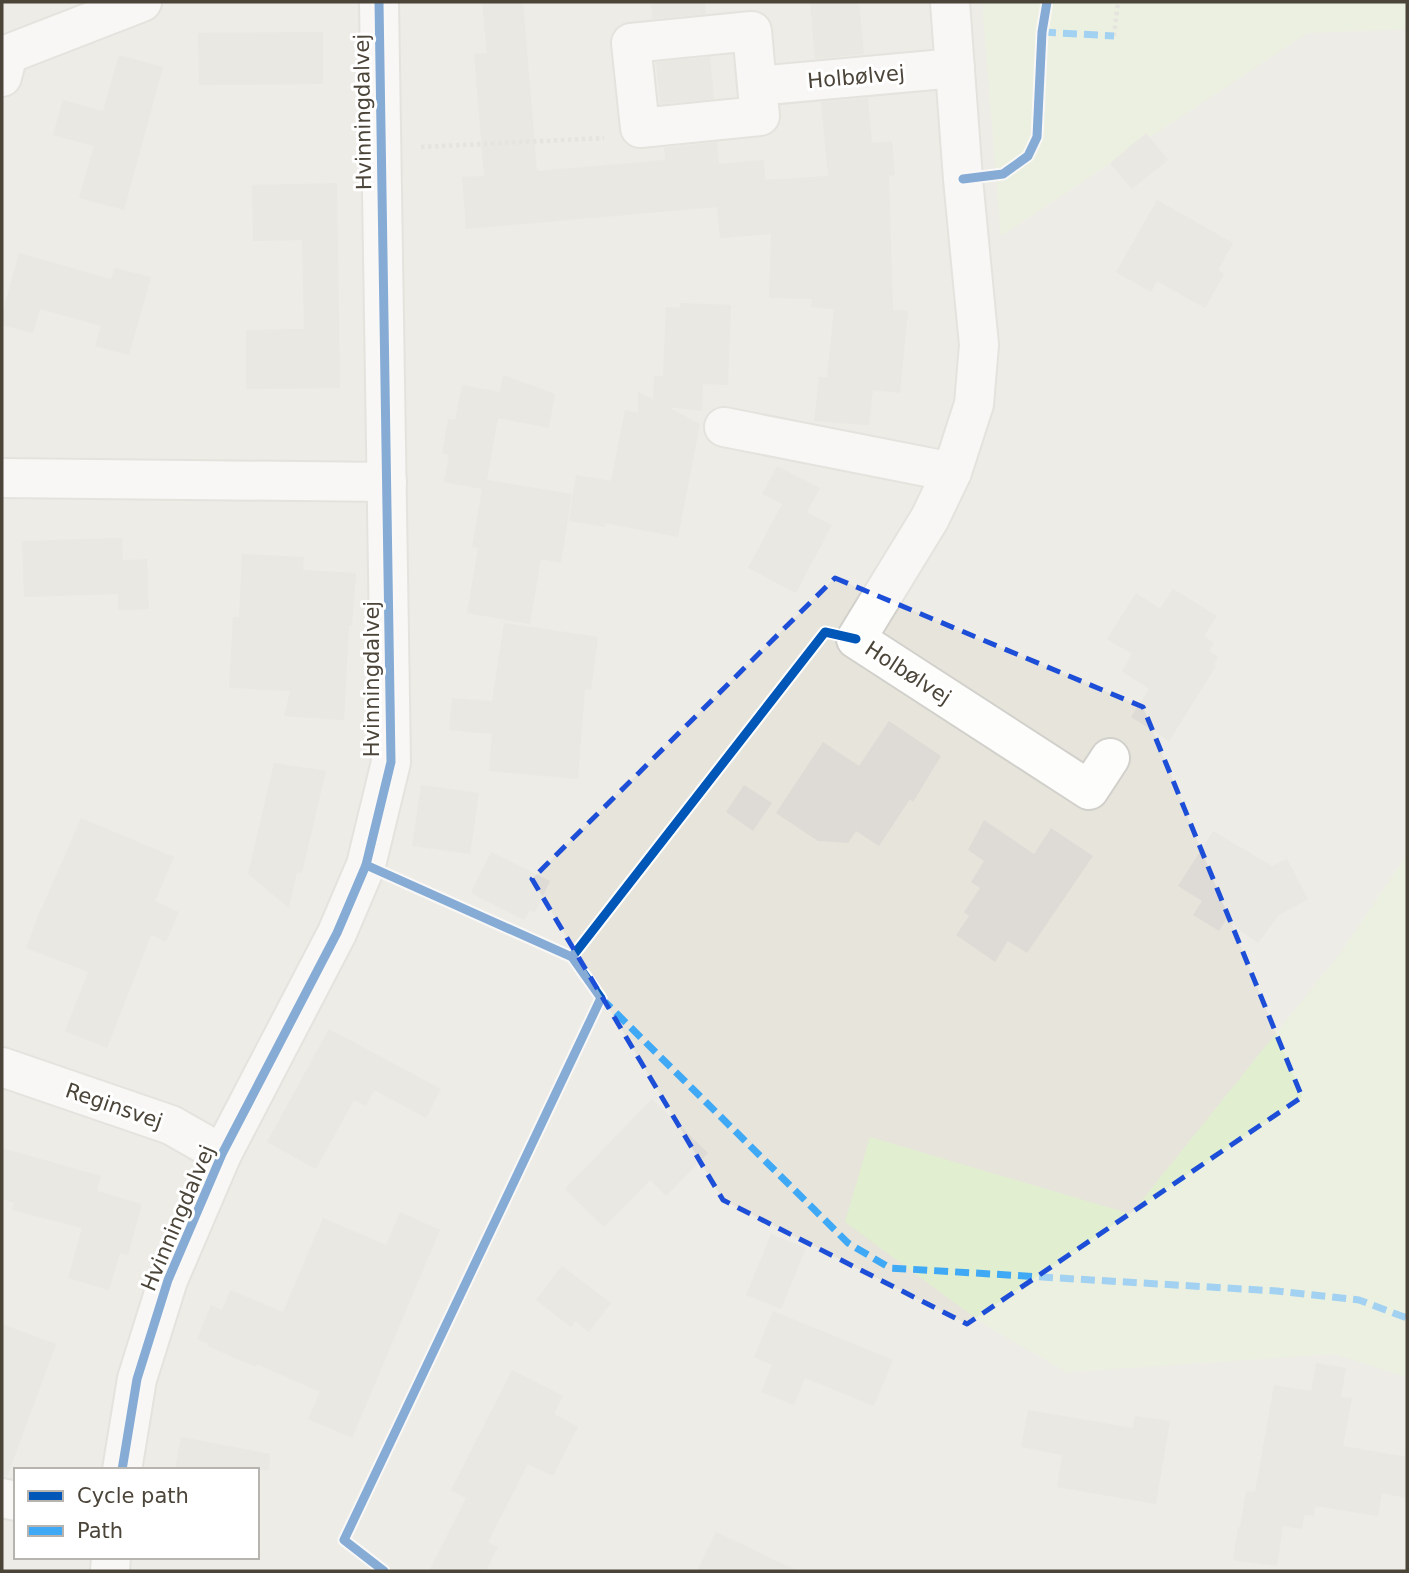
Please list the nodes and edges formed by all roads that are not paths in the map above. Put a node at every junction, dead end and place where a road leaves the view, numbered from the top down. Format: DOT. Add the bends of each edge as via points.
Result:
graph roads {
  1 [pos="142,2"];
  2 [pos="379,2"];
  3 [pos="950,2"];
  4 [pos="955,68"];
  5 [pos="2,77"];
  6 [pos="757,86"];
  7 [pos="724,427"];
  8 [pos="952,472"];
  9 [pos="2,478"];
  10 [pos="387,482"];
  11 [pos="1110,758"];
  12 [pos="2,1067"];
  13 [pos="222,1154"];
  14 [pos="122,1468"];
  1 -- 5 [label="street" via="8,54"];
  2 -- 10 [label="street, Hvinningdalvej"];
  3 -- 4 [label="street, Holbølvej"];
  4 -- 6 [label="street, Holbølvej"];
  4 -- 8 [label="street, Holbølvej" via="979,345 974,404"];
  6 -- 6 [label="street" via="752,32 631,43 640,128 760,116"];
  7 -- 8 [label="street"];
  8 -- 11 [label="street, Holbølvej" via="930,518 856,639 1089,790"];
  9 -- 10 [label="street"];
  10 -- 13 [label="street, Hvinningdalvej" via="391,762 366,865 337,933"];
  12 -- 13 [label="street, Reginsvej" via="171,1125"];
  13 -- 14 [label="street, Hvinningdalvej" via="168,1280 137,1379"];
}
